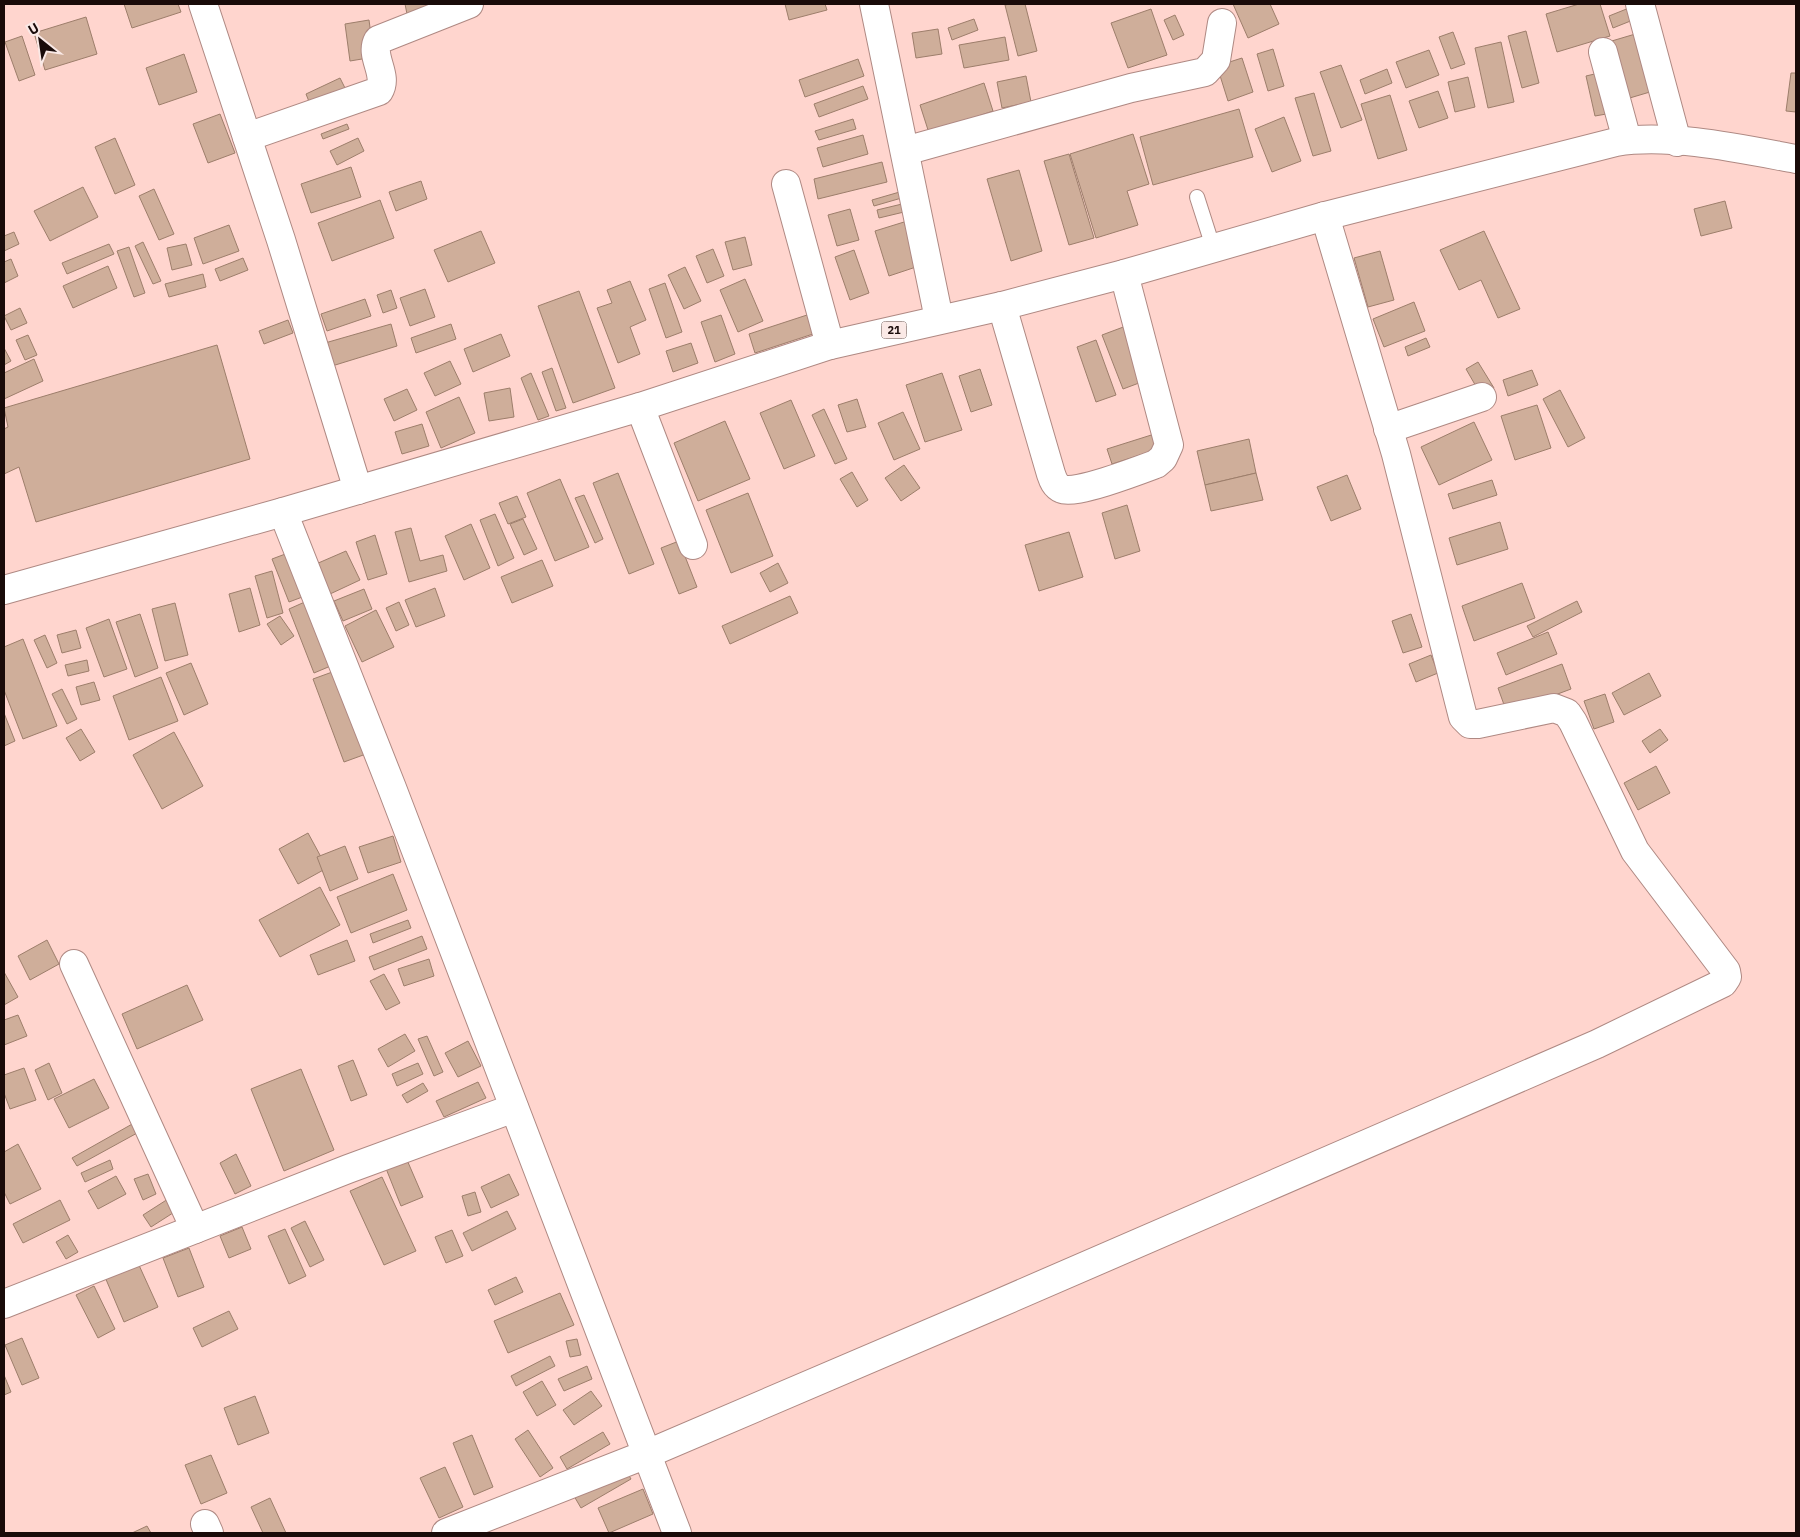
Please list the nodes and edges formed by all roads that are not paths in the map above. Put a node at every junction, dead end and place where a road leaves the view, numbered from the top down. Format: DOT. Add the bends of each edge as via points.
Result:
graph roads {
  1 [pos="203,4"];
  2 [pos="469,4"];
  3 [pos="874,4"];
  4 [pos="1640,4"];
  5 [pos="1222,23"];
  6 [pos="1603,52"];
  7 [pos="247,138"];
  8 [pos="1627,140"];
  9 [pos="1677,142"];
  10 [pos="905,151"];
  11 [pos="1796,159"];
  12 [pos="786,184"];
  13 [pos="1197,197"];
  14 [pos="1325,216"];
  15 [pos="1213,247"];
  16 [pos="1124,274"];
  17 [pos="1002,306"];
  18 [pos="939,319"];
  19 [pos="830,345"];
  20 [pos="1482,397"];
  21 [pos="640,407"];
  22 [pos="1388,429"];
  23 [pos="358,490"];
  24 [pos="283,512"];
  25 [pos="693,545"];
  26 [pos="4,587"];
  27 [pos="74,964"];
  28 [pos="514,1108"];
  29 [pos="195,1229"];
  30 [pos="4,1304"];
  31 [pos="647,1454"];
  32 [pos="446,1533"];
  33 [pos="677,1533"];
  1 -- 7 [label="main road"];
  2 -- 7 [label="main road" via="378,40 375,47 382,80 379,91"];
  3 -- 10 [label="main road"];
  4 -- 9 [label="main road"];
  5 -- 10 [label="main road" via="1216,60 1205,72 1131,88"];
  6 -- 8 [label="main road"];
  7 -- 23 [label="main road"];
  8 -- 9 [label="main road, 21"];
  8 -- 14 [label="main road, 21"];
  9 -- 11 [label="main road, 21"];
  10 -- 18 [label="main road"];
  12 -- 19 [label="main road"];
  13 -- 15 [label="lane"];
  14 -- 15 [label="main road, 21"];
  14 -- 22 [label="main road"];
  15 -- 16 [label="main road, 21"];
  16 -- 17 [label="main road, 21"];
  16 -- 17 [label="main road" via="1169,445 1156,464 1078,490 1063,490 1055,484"];
  17 -- 18 [label="main road, 21"];
  18 -- 19 [label="main road, 21"];
  19 -- 21 [label="main road, 21"];
  20 -- 22 [label="main road"];
  21 -- 23 [label="main road, 21"];
  21 -- 25 [label="main road"];
  22 -- 31 [label="main road" via="1463,717 1470,724 1478,724 1554,708 1567,713 1635,851 1726,971 1723,983 1597,1044"];
  23 -- 24 [label="main road, 21"];
  24 -- 26 [label="main road, 21"];
  24 -- 28 [label="main road"];
  27 -- 29 [label="main road"];
  28 -- 29 [label="main road"];
  28 -- 31 [label="main road"];
  29 -- 30 [label="main road"];
  31 -- 32 [label="main road"];
  31 -- 33 [label="main road"];
}
